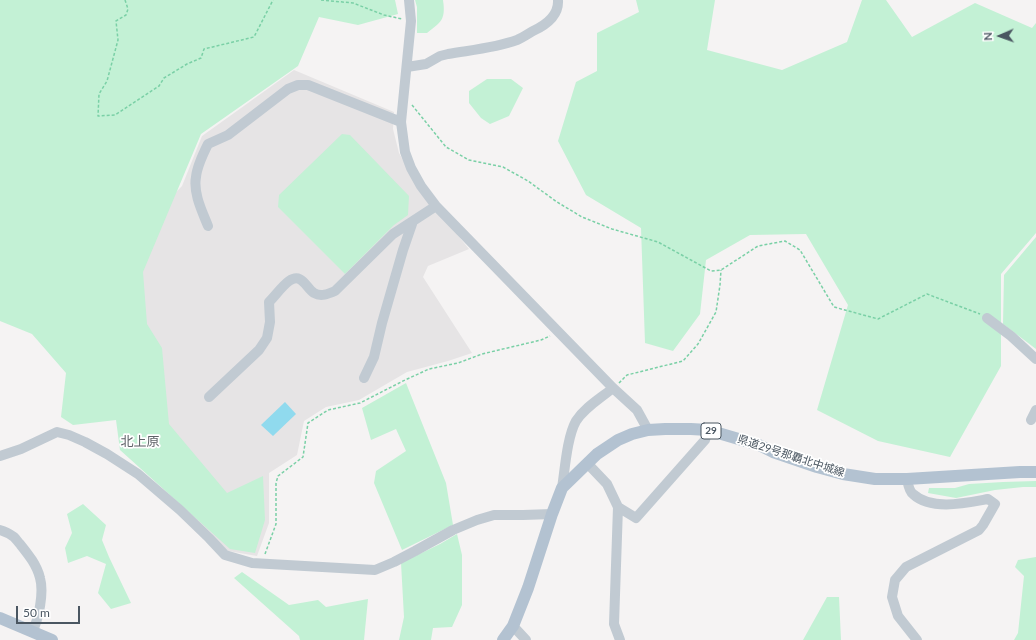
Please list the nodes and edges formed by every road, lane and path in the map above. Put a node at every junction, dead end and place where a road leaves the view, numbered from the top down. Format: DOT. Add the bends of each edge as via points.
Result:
graph roads {
  1 [pos="125,0"];
  2 [pos="273,0"];
  3 [pos="321,0"];
  4 [pos="409,0"];
  5 [pos="558,0"];
  6 [pos="411,21"];
  7 [pos="407,67"];
  8 [pos="404,94"];
  9 [pos="401,122"];
  10 [pos="436,206"];
  11 [pos="413,221"];
  12 [pos="208,226"];
  13 [pos="721,270"];
  14 [pos="987,318"];
  15 [pos="559,331"];
  16 [pos="1036,359"];
  17 [pos="364,378"];
  18 [pos="614,388"];
  19 [pos="209,397"];
  20 [pos="1036,410"];
  21 [pos="1031,420"];
  22 [pos="648,430"];
  23 [pos="708,430"];
  24 [pos="0,456"];
  25 [pos="587,463"];
  26 [pos="1036,472"];
  27 [pos="907,480"];
  28 [pos="562,488"];
  29 [pos="618,506"];
  30 [pos="552,514"];
  31 [pos="0,530"];
  32 [pos="262,564"];
  33 [pos="0,618"];
  34 [pos="513,626"];
  35 [pos="32,632"];
  36 [pos="52,640"];
  37 [pos="503,640"];
  38 [pos="526,640"];
  39 [pos="620,640"];
  40 [pos="917,640"];
  1 -- 2 [label="path" via="128,9 126,15 116,21 118,40 107,81 99,94 98,116 115,115 159,86 164,78 201,58 204,48 254,37"];
  3 -- 6 [label="path" via="353,3 384,15"];
  4 -- 6 [label="street"];
  5 -- 7 [label="street" via="552,18 544,26 518,40 448,54 426,64"];
  6 -- 7 [label="street"];
  7 -- 8 [label="street"];
  8 -- 9 [label="street"];
  8 -- 13 [label="path" via="446,147 468,160 503,168 528,181 582,217 612,229 658,242 711,271"];
  9 -- 10 [label="street" via="411,168"];
  9 -- 12 [label="street" via="308,85 288,89 228,135 208,144 195,177 196,190"];
  10 -- 11 [label="street"];
  10 -- 15 [label="street"];
  11 -- 17 [label="street" via="374,357"];
  11 -- 19 [label="street" via="393,234 335,291 326,295 314,293 302,280 294,279 288,282 269,302 270,322 267,338 259,350"];
  13 -- 14 [label="path" via="758,246 785,241 800,250 834,307 878,319 927,294"];
  13 -- 18 [label="path" via="716,312 698,344 683,361 627,375"];
  14 -- 16 [label="street"];
  15 -- 18 [label="street"];
  15 -- 32 [label="path" via="541,340 429,369 360,403 328,410 308,423 303,458 278,476 276,524"];
  18 -- 22 [label="street" via="637,410"];
  18 -- 28 [label="street" via="590,406 577,420 571,432"];
  20 -- 21 [label="street"];
  22 -- 23 [label="main road, 県道29号那覇北中城線 / 29"];
  22 -- 25 [label="main road, 県道29号那覇北中城線 / 29" via="618,440"];
  23 -- 27 [label="main road, 県道29号那覇北中城線 / 29" via="836,472 875,479"];
  23 -- 29 [label="street" via="705,440 636,518"];
  24 -- 32 [label="street" via="22,449 57,432 69,435 107,454 138,474 180,510 225,555"];
  25 -- 28 [label="main road, 県道29号那覇北中城線 / 29"];
  25 -- 29 [label="street" via="607,484"];
  26 -- 27 [label="main road, 県道29号那覇北中城線 / 29"];
  27 -- 40 [label="street" via="911,493 924,501 943,505 988,499 995,504 979,530 906,567 895,580 892,598 898,616"];
  28 -- 30 [label="main road, 県道29号那覇北中城線 / 29"];
  29 -- 39 [label="street" via="614,624"];
  30 -- 32 [label="street" via="494,515 477,520 375,570"];
  30 -- 34 [label="main road, 県道29号那覇北中城線 / 29"];
  31 -- 35 [label="street" via="14,537 30,556 40,578 41,598"];
  33 -- 35 [label="main road"];
  34 -- 37 [label="main road, 県道29号那覇北中城線 / 29"];
  34 -- 38 [label="street"];
  35 -- 36 [label="main road"];
}
